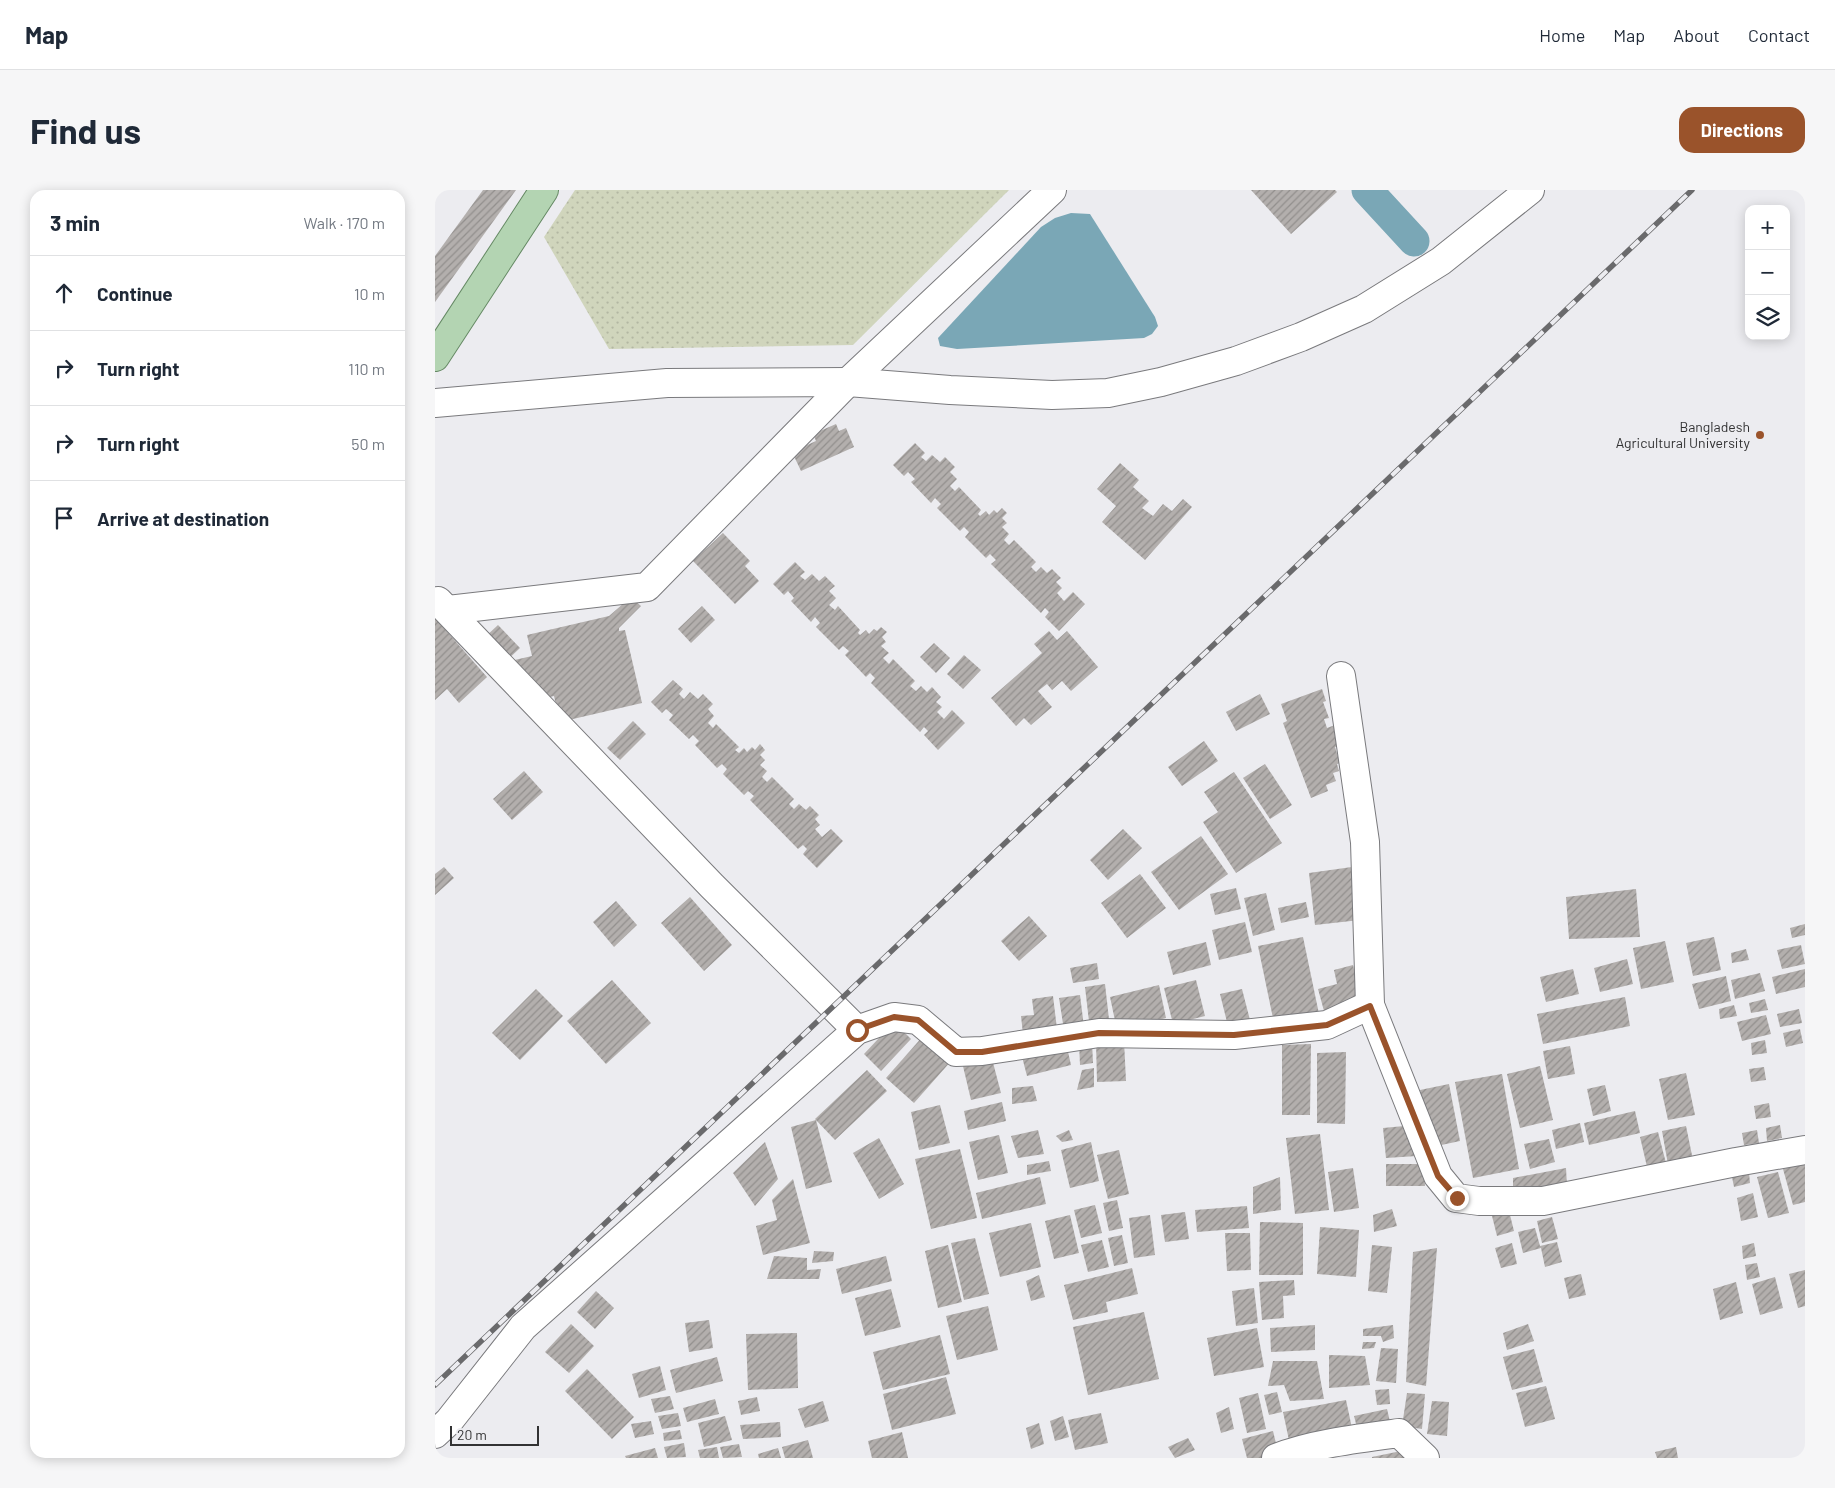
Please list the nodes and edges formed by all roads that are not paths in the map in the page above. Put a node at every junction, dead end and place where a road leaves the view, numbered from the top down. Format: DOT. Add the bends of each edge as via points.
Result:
graph roads {
  1 [pos="544,190"];
  2 [pos="1052,190"];
  3 [pos="1530,190"];
  4 [pos="435,357"];
  5 [pos="848,382"];
  6 [pos="435,403"];
  7 [pos="441,604"];
  8 [pos="1341,676"];
  9 [pos="1370,1006"];
  10 [pos="857,1030"];
  11 [pos="1805,1150"];
  12 [pos="435,1434"];
  13 [pos="1275,1458"];
  14 [pos="1425,1458"];
  1 -- 4 [label="main road"];
  2 -- 5 [label="street"];
  3 -- 5 [label="street" via="1441,261 1364,309 1237,361 1108,393 1052,395"];
  5 -- 6 [label="street" via="667,383"];
  5 -- 7 [label="street" via="647,587"];
  7 -- 10 [label="street" via="712,886"];
  8 -- 9 [label="street" via="1365,842"];
  9 -- 10 [label="street" via="1327,1025 1234,1035 1099,1033 982,1052 956,1052 918,1020 894,1017"];
  9 -- 11 [label="street" via="1438,1176 1457,1198 1543,1201"];
  10 -- 12 [label="street" via="523,1327"];
  13 -- 14 [label="street" via="1355,1439 1399,1433"];
}
